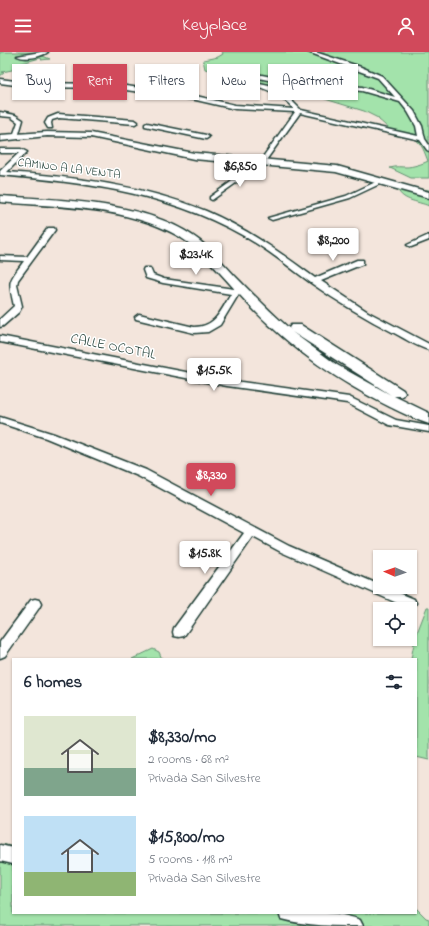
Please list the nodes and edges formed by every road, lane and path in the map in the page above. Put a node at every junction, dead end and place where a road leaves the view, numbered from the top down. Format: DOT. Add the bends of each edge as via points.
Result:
graph roads {
  1 [pos="46,52"];
  2 [pos="310,52"];
  3 [pos="20,56"];
  4 [pos="260,77"];
  5 [pos="0,81"];
  6 [pos="260,84"];
  7 [pos="402,101"];
  8 [pos="299,111"];
  9 [pos="0,114"];
  10 [pos="49,130"];
  11 [pos="16,136"];
  12 [pos="206,137"];
  13 [pos="0,138"];
  14 [pos="422,139"];
  15 [pos="429,149"];
  16 [pos="0,151"];
  17 [pos="262,162"];
  18 [pos="1,173"];
  19 [pos="382,181"];
  20 [pos="429,194"];
  21 [pos="0,195"];
  22 [pos="212,198"];
  23 [pos="0,199"];
  24 [pos="272,218"];
  25 [pos="51,230"];
  26 [pos="429,237"];
  27 [pos="411,245"];
  28 [pos="0,258"];
  29 [pos="30,259"];
  30 [pos="360,262"];
  31 [pos="147,270"];
  32 [pos="314,281"];
  33 [pos="237,290"];
  34 [pos="139,317"];
  35 [pos="0,324"];
  36 [pos="0,339"];
  37 [pos="429,347"];
  38 [pos="429,408"];
  39 [pos="429,419"];
  40 [pos="0,420"];
  41 [pos="429,429"];
  42 [pos="251,532"];
  43 [pos="408,602"];
  44 [pos="35,604"];
  45 [pos="180,632"];
  46 [pos="0,652"];
  47 [pos="0,853"];
  48 [pos="12,856"];
  49 [pos="292,914"];
  50 [pos="354,926"];
  1 -- 3 [label="street"];
  2 -- 7 [label="street" via="380,77"];
  4 -- 7 [label="street" via="362,89"];
  5 -- 8 [label="street" via="30,85 112,86 196,98 235,107"];
  6 -- 8 [label="street" via="272,88 292,102"];
  7 -- 14 [label="street" via="419,126"];
  8 -- 14 [label="street"];
  8 -- 17 [label="street"];
  9 -- 11 [label="street" via="13,116 21,121"];
  10 -- 11 [label="street"];
  10 -- 12 [label="street" via="57,123 74,117 135,122 133,123 136,126 146,125"];
  10 -- 17 [label="street" via="91,135 189,156"];
  11 -- 13 [label="street"];
  14 -- 15 [label="street"];
  16 -- 18 [label="street" via="24,152"];
  17 -- 19 [label="street" via="337,169"];
  17 -- 22 [label="street"];
  18 -- 32 [label="street, CAMINO A LA VENTA" via="122,187 193,208 253,239"];
  19 -- 20 [label="street"];
  19 -- 24 [label="street" via="348,197"];
  21 -- 38 [label="main road" via="102,203 142,211 173,222 219,251 285,319 300,331 392,390"];
  23 -- 33 [label="main road" via="117,211 162,224 186,237 211,257"];
  25 -- 29 [label="street"];
  26 -- 27 [label="street"];
  28 -- 29 [label="street"];
  29 -- 35 [label="street" via="14,280 18,306"];
  30 -- 32 [label="street"];
  31 -- 33 [label="street" via="148,276 163,281"];
  32 -- 37 [label="street, CAMINO A LA VENTA" via="373,319"];
  33 -- 34 [label="street" via="217,324 205,330 194,330"];
  33 -- 39 [label="main road" via="330,367 387,400"];
  36 -- 41 [label="street, CALLE OCOTAL" via="227,383 349,400 393,423"];
  40 -- 42 [label="street" via="50,436 142,473"];
  42 -- 43 [label="street"];
  42 -- 45 [label="street"];
  44 -- 46 [label="street"];
  47 -- 48 [label="street"];
  49 -- 50 [label="street"];
}
